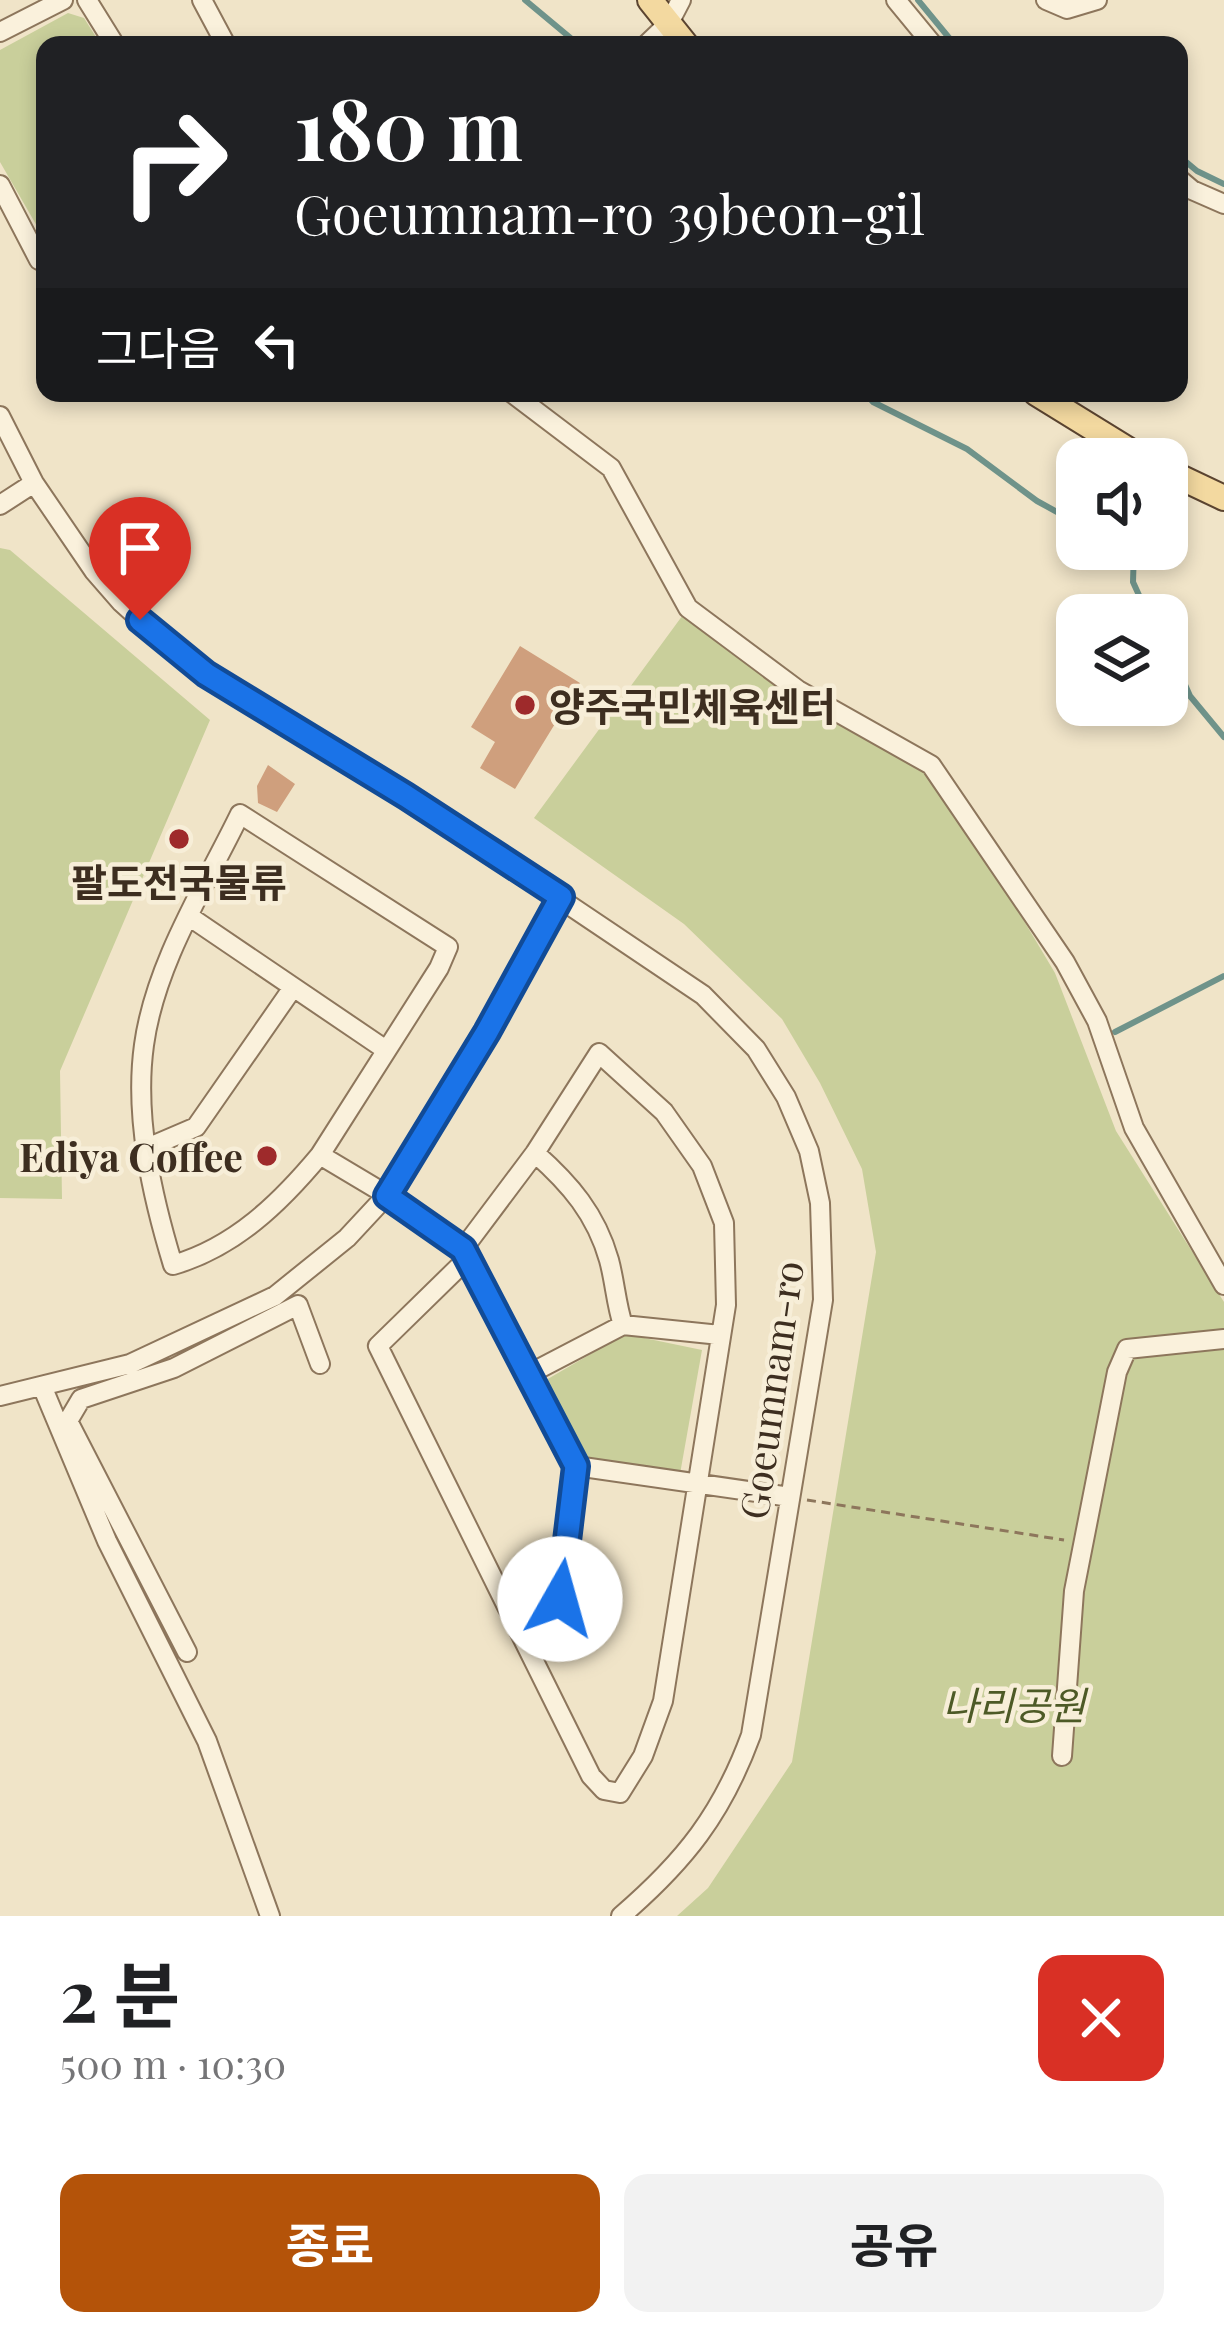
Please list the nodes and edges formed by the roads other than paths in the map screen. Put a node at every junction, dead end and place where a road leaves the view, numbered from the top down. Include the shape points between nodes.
1 (63, 0) edge
2 (87, 0) edge
3 (202, 0) edge
4 (650, 0) edge
5 (681, 0) edge
6 (896, 0) edge
7 (1046, 0) edge
8 (1096, 0) edge
9 (669, 23) junction
10 (0, 32) edge
11 (109, 36) edge
12 (221, 36) edge
13 (655, 36) edge
14 (679, 36) edge
15 (926, 36) edge
16 (0, 185) edge
17 (1188, 187) edge
18 (1224, 204) edge
19 (36, 254) edge
20 (524, 402) edge
21 (1051, 402) edge
22 (0, 416) edge
23 (1109, 438) edge
24 (1188, 481) edge
25 (34, 482) junction
26 (1224, 498) edge
27 (0, 505) edge
28 (561, 897) junction
29 (190, 917) junction
30 (292, 989) junction
31 (386, 1050) junction
32 (147, 1148) junction
33 (535, 1153) junction
34 (320, 1155) junction
35 (387, 1196) junction
36 (465, 1253) junction
37 (1224, 1286) edge
38 (622, 1325) junction
39 (720, 1335) junction
40 (1224, 1339) edge
41 (320, 1364) dead end
42 (529, 1374) junction
43 (42, 1386) junction
44 (0, 1396) edge
45 (576, 1466) junction
46 (698, 1483) junction
47 (790, 1497) junction
48 (525, 1642) junction
49 (187, 1652) dead end
50 (1062, 1756) dead end
51 (270, 1916) edge
52 (621, 1916) edge

1 - 10 street
2 - 11 street
3 - 12 street
4 - 9 main road
5 - 9 street
6 - 15 street
7 - 8 street via 1066,8
9 - 13 street
9 - 14 main road
16 - 19 street
17 - 18 street
20 - 37 street via 611,468 688,608 798,690 931,765 1065,962 1097,1021 1134,1128
21 - 23 main road
22 - 25 street, Goeumnam-ro
24 - 26 main road
25 - 27 street
25 - 28 street, Goeumnam-ro via 94,571 183,658
28 - 35 street
28 - 47 street, Goeumnam-ro via 703,995 742,1034 786,1097 809,1151 820,1203 823,1300
29 - 30 street
29 - 31 street via 240,814 448,947
29 - 32 street via 143,1045
30 - 31 street
30 - 32 street via 196,1127
31 - 34 street
32 - 34 street via 173,1264 233,1237 279,1204
33 - 36 street
33 - 38 street via 572,1185 597,1225
33 - 39 street via 599,1054 664,1112 702,1166 724,1223
34 - 35 street
35 - 36 street
35 - 43 street via 274,1296 130,1364
36 - 42 street
36 - 48 street via 378,1346
38 - 39 street
38 - 42 street
39 - 46 street
40 - 50 street via 1126,1348 1074,1591
41 - 49 street via 298,1305 174,1368 81,1399 68,1421
42 - 45 street
43 - 44 street
43 - 51 street via 106,1541 207,1741
45 - 46 street
45 - 48 street via 560,1599
46 - 47 street
46 - 48 street via 663,1702 620,1793 591,1776
47 - 52 street, Goeumnam-ro via 741,1762 700,1838

